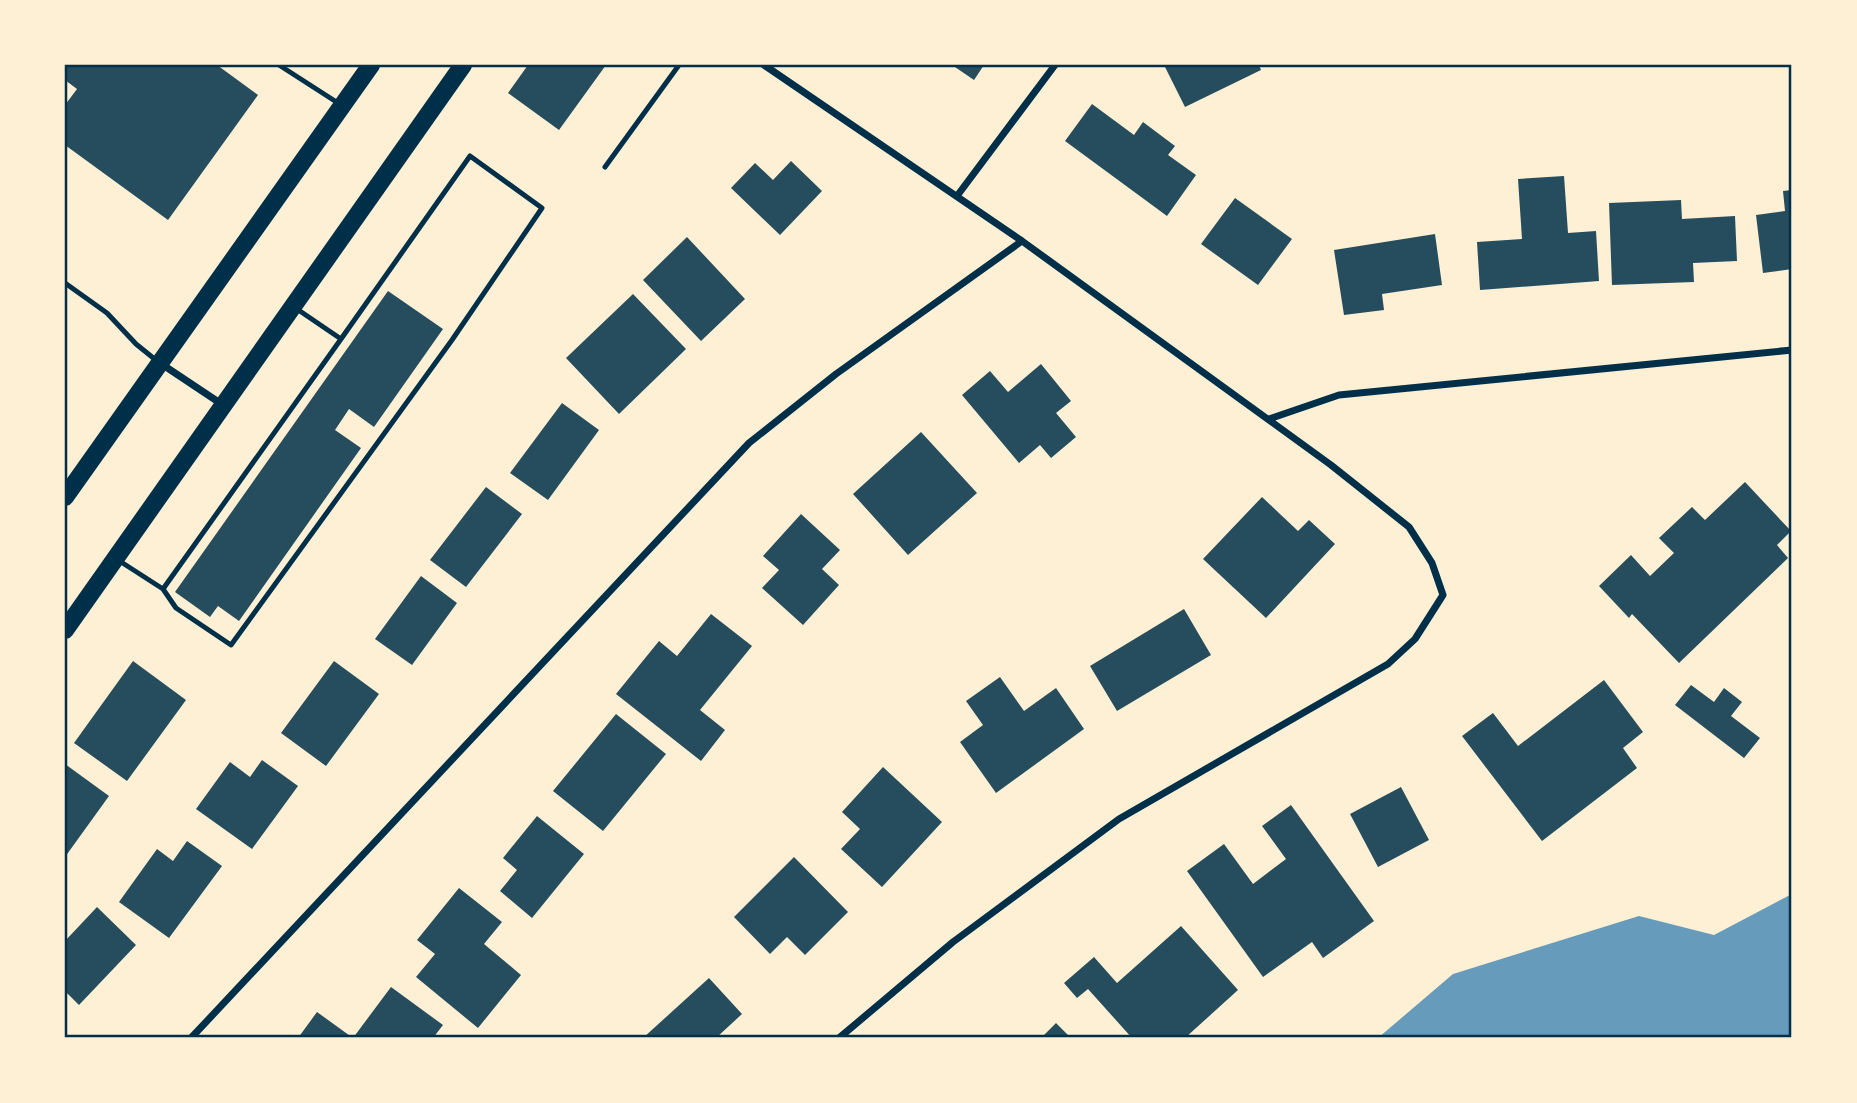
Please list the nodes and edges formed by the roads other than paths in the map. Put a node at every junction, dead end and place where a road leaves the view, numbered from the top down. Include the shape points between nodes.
1 (279, 65) edge
2 (371, 65) edge
3 (463, 65) edge
4 (679, 65) edge
5 (764, 65) edge
6 (1055, 65) edge
7 (342, 106) junction
8 (605, 167) dead end
9 (957, 196) junction
10 (1021, 241) junction
11 (65, 284) edge
12 (293, 306) junction
13 (341, 339) junction
14 (1792, 351) edge
15 (160, 363) junction
16 (223, 405) junction
17 (1269, 419) junction
18 (65, 497) edge
19 (115, 558) junction
20 (163, 589) junction
21 (65, 630) edge
22 (191, 1038) edge
23 (839, 1038) edge

1 - 7 lane
2 - 7 main road
3 - 12 main road
4 - 8 lane
5 - 9 street
6 - 9 street
7 - 15 main road
9 - 10 street
10 - 17 street
10 - 22 street via 836,374 749,443
11 - 15 lane via 107,313
12 - 13 lane
12 - 16 main road
13 - 20 lane
13 - 20 lane via 471,156 542,208 231,645 176,608
14 - 17 street via 1339,395
15 - 16 street
15 - 18 main road
16 - 19 main road
17 - 23 street via 1409,527 1432,562 1443,595 1415,639 1388,664 1119,819 953,942
19 - 20 lane
19 - 21 main road

